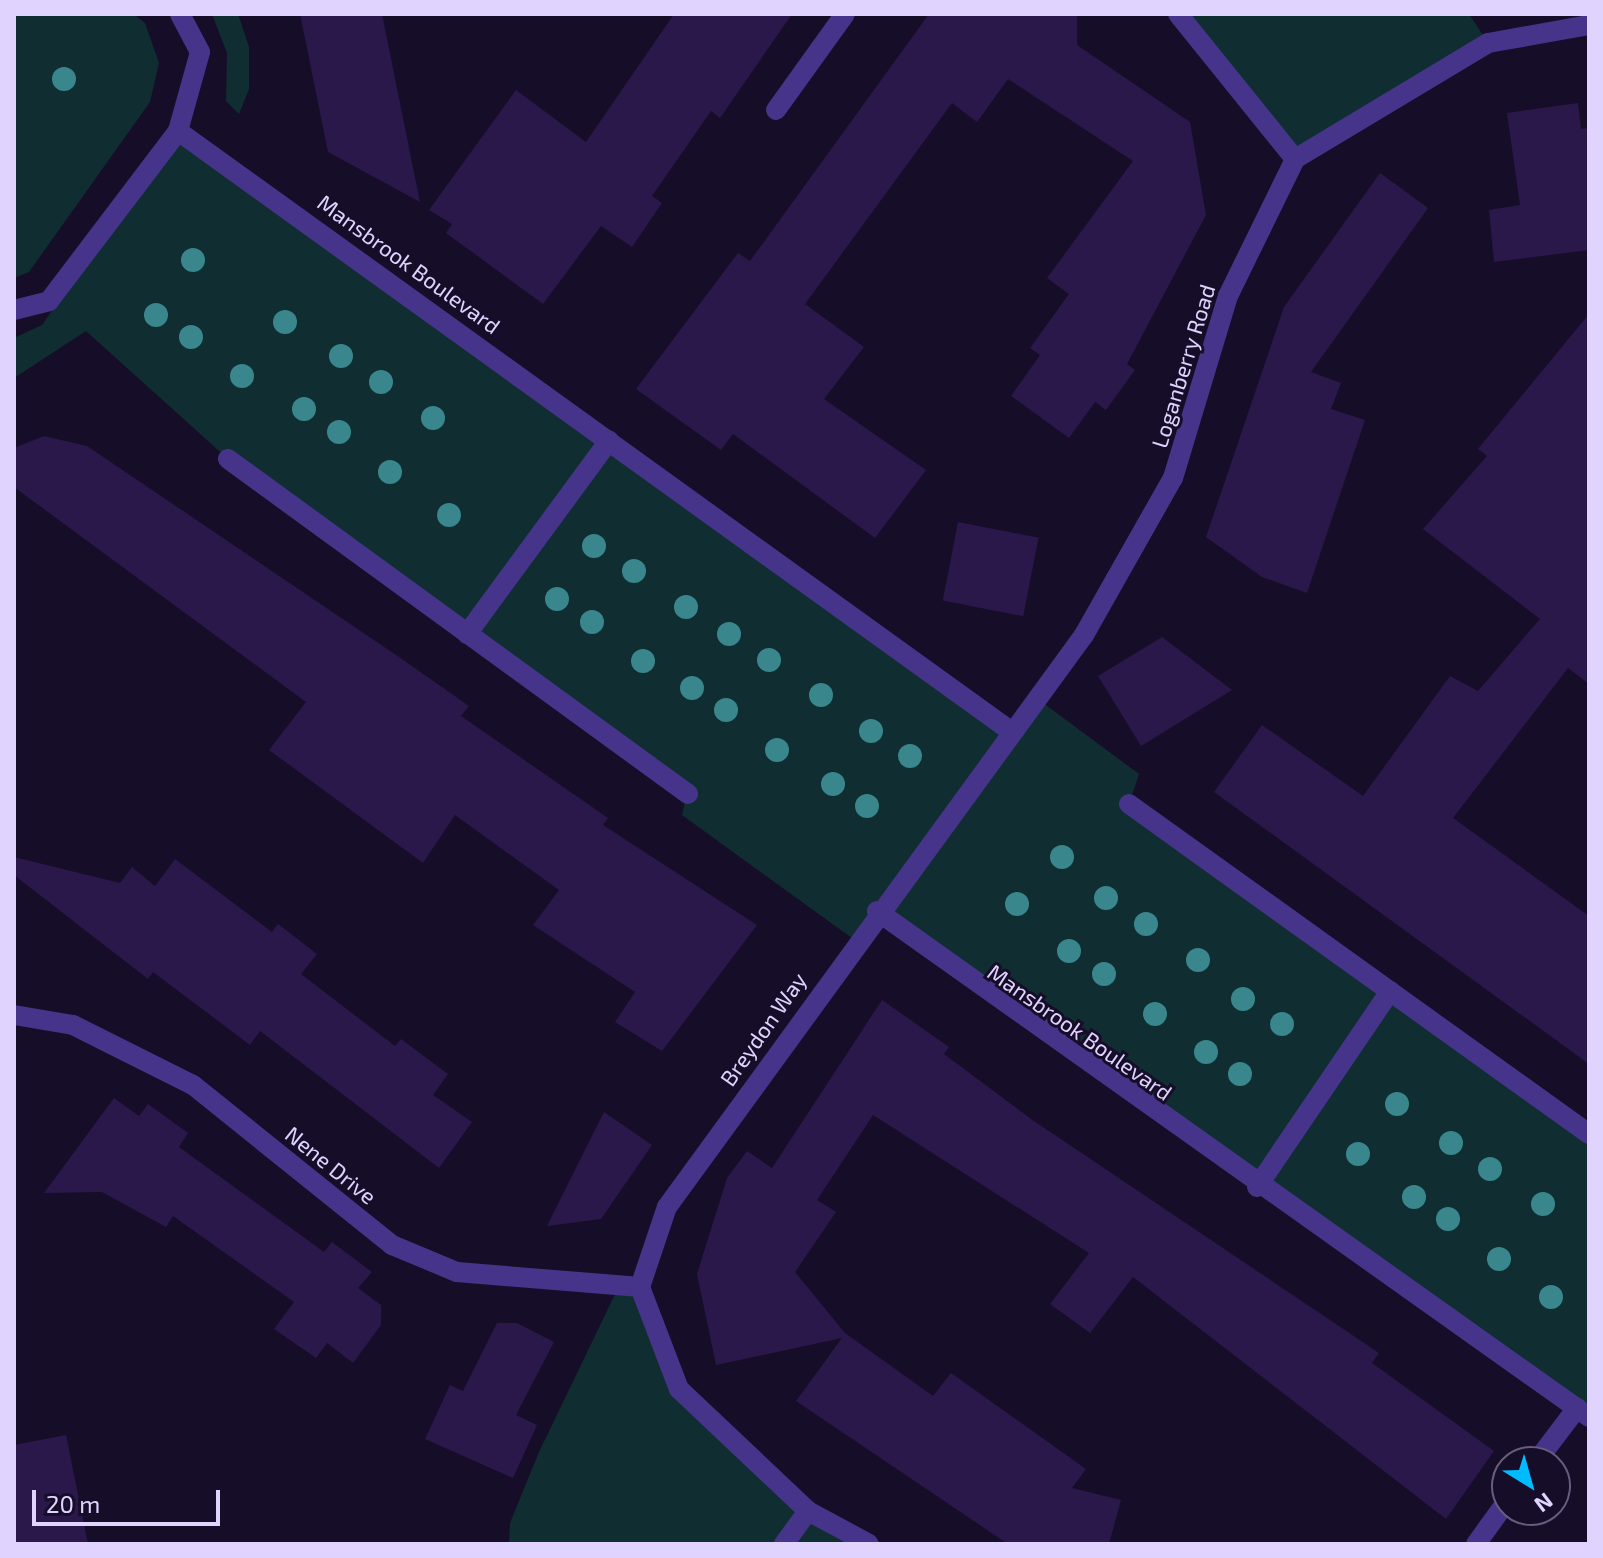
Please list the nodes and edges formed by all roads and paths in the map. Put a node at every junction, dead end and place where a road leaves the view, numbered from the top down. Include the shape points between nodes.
1 (180, 14) edge
2 (845, 14) edge
3 (1178, 14) edge
4 (1589, 25) edge
5 (776, 110) dead end
6 (178, 131) junction
7 (1295, 159) junction
8 (14, 310) edge
9 (609, 441) junction
10 (228, 459) dead end
11 (467, 634) junction
12 (1009, 730) junction
13 (688, 794) dead end
14 (1129, 804) dead end
15 (952, 812) joint
16 (877, 911) junction
17 (1390, 991) junction
18 (14, 1015) edge
19 (1589, 1134) edge
20 (1257, 1187) junction
21 (640, 1287) junction
22 (1583, 1413) edge
23 (1551, 1446) edge
24 (808, 1511) junction
25 (1491, 1523) edge
26 (784, 1544) edge
27 (869, 1544) edge
28 (1476, 1544) edge

1 - 6 street via 200,52
2 - 5 street
3 - 7 street
4 - 7 street via 1488,43
6 - 8 street via 49,301
6 - 9 street, Mansbrook Boulevard
7 - 12 street, Loganberry Road via 1228,296 1173,478 1084,635
9 - 11 street
9 - 12 street, Mansbrook Boulevard
10 - 11 street
11 - 13 street
12 - 15 street, Loganberry Road
14 - 17 street
15 - 16 street, Breydon Way
16 - 20 street, Mansbrook Boulevard
16 - 21 street, Breydon Way via 667,1207
17 - 19 street
17 - 20 street
18 - 21 street, Nene Drive via 73,1025 193,1085 392,1245 457,1272
20 - 22 street, Mansbrook Boulevard
21 - 24 street via 679,1389
22 - 23 street
24 - 26 street
24 - 27 street
25 - 28 street

